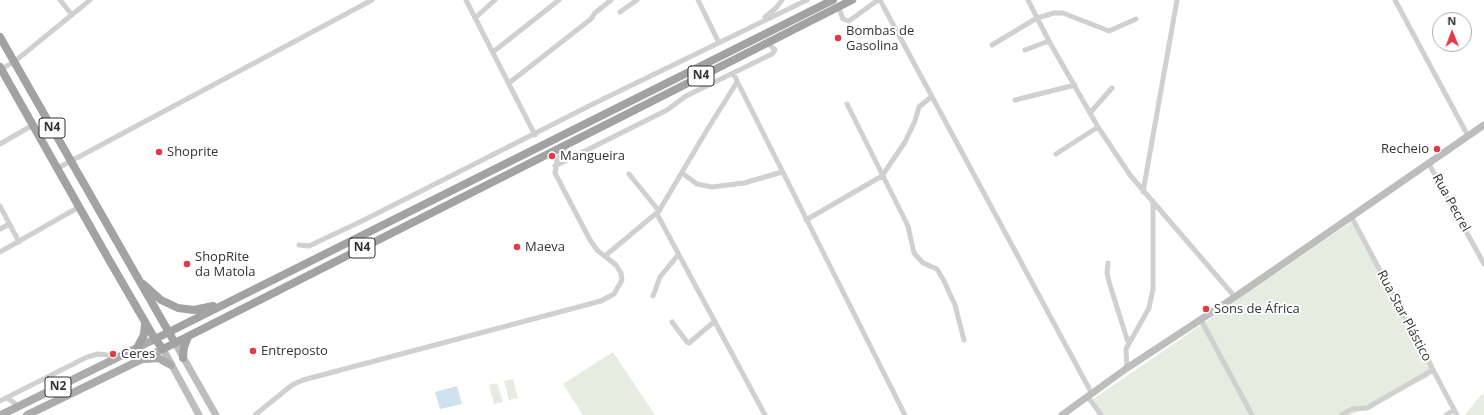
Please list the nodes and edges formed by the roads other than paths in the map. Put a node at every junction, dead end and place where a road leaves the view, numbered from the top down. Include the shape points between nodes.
1 (60, 0) edge
2 (90, 0) edge
3 (372, 0) edge
4 (466, 0) edge
5 (495, 0) edge
6 (559, 0) edge
7 (611, 0) edge
8 (637, 0) edge
9 (698, 0) edge
10 (782, 0) edge
11 (807, 0) edge
12 (852, 0) edge
13 (879, 0) edge
14 (1028, 0) edge
15 (1177, 0) edge
16 (1395, 0) edge
17 (836, 3) edge
18 (620, 12) dead end
19 (72, 15) junction
20 (475, 18) junction
21 (1037, 18) junction
22 (1136, 19) dead end
23 (758, 23) junction
24 (0, 37) edge
25 (1049, 41) junction
26 (767, 42) junction
27 (720, 43) junction
28 (992, 45) dead end
29 (1025, 50) dead end
30 (493, 52) junction
31 (14, 62) junction
32 (1, 68) edge
33 (733, 73) junction
34 (738, 82) junction
35 (509, 83) junction
36 (1075, 85) junction
37 (1112, 88) dead end
38 (931, 98) junction
39 (1015, 100) dead end
40 (847, 104) dead end
41 (1090, 113) junction
42 (33, 125) junction
43 (1484, 125) edge
44 (1098, 127) junction
45 (535, 134) junction
46 (1468, 136) junction
47 (569, 142) junction
48 (0, 144) edge
49 (1056, 154) dead end
50 (70, 161) junction
51 (1429, 164) junction
52 (555, 166) junction
53 (58, 168) junction
54 (782, 172) junction
55 (682, 173) junction
56 (629, 174) dead end
57 (882, 176) junction
58 (1143, 192) junction
59 (1153, 201) junction
60 (0, 206) edge
61 (79, 207) junction
62 (658, 212) junction
63 (1351, 216) junction
64 (806, 220) junction
65 (9, 224) junction
66 (0, 229) edge
67 (19, 242) junction
68 (299, 245) dead end
69 (0, 252) edge
70 (678, 255) junction
71 (605, 256) junction
72 (1108, 263) dead end
73 (1484, 264) edge
74 (137, 278) junction
75 (243, 294) junction
76 (653, 296) dead end
77 (1235, 297) junction
78 (1201, 320) junction
79 (145, 321) junction
80 (715, 321) junction
81 (672, 322) dead end
82 (168, 333) junction
83 (188, 337) junction
84 (155, 339) junction
85 (964, 340) dead end
86 (1128, 342) junction
87 (175, 343) junction
88 (137, 348) junction
89 (163, 349) junction
90 (120, 357) junction
91 (183, 358) junction
92 (140, 360) junction
93 (171, 365) junction
94 (1127, 368) junction
95 (1433, 370) junction
96 (1090, 395) junction
97 (7, 398) junction
98 (0, 401) edge
99 (19, 406) junction
100 (1456, 413) edge
101 (1063, 414) edge
102 (1, 415) edge
103 (27, 415) edge
104 (199, 415) edge
105 (216, 415) edge
106 (255, 415) edge
107 (765, 415) edge
108 (905, 415) edge
109 (1102, 415) edge
110 (1252, 415) edge
111 (1342, 415) edge
112 (1446, 415) edge

1 - 19 street
2 - 19 street
3 - 50 street
4 - 20 street
5 - 20 street
6 - 30 street
7 - 35 street via 594,13 591,19
8 - 18 street
9 - 27 street
10 - 23 street
11 - 23 street
12 - 17 highway, N4
13 - 17 street via 849,21 843,19
13 - 38 street
14 - 21 street
15 - 58 street
16 - 46 street
17 - 26 highway, N4
17 - 75 highway, N4
19 - 31 street
20 - 30 street
21 - 22 street via 1062,13 1109,32
21 - 25 street
21 - 28 street
23 - 27 street
24 - 31 highway, N4
25 - 29 street
25 - 36 street
26 - 33 street via 775,50 772,54
26 - 47 highway, N4
27 - 45 street
30 - 35 street
31 - 32 street
31 - 50 highway, N4
32 - 42 highway, N4
33 - 34 street
33 - 52 street via 686,96 667,110
34 - 54 street
34 - 55 street
35 - 45 street
36 - 39 street
36 - 41 street
37 - 41 street
38 - 57 street via 919,107 905,142
38 - 96 street
40 - 57 street
41 - 44 street
42 - 48 street
42 - 53 highway, N4
43 - 46 main road
44 - 49 street
44 - 58 street
45 - 68 street via 310,246
46 - 51 main road
47 - 52 street
47 - 83 highway, N4
50 - 53 street
50 - 74 highway, N4
51 - 63 main road
51 - 73 street, Rua Pecrel
52 - 71 street via 557,178 590,240
53 - 61 highway, N4
54 - 55 street via 744,183 712,187 697,184
54 - 64 street
55 - 62 street
56 - 62 street
57 - 64 street
57 - 85 street via 908,226 914,253 923,263 937,269 944,281 955,305
58 - 59 street
59 - 77 street
59 - 86 street via 1152,297 1143,319
60 - 65 street
61 - 67 street
61 - 79 highway, N4
62 - 70 street
62 - 71 street
63 - 77 main road
63 - 95 street, Rua Star Plástico
64 - 108 street
65 - 66 street
65 - 67 street
67 - 69 street
70 - 76 street via 660,277
70 - 80 street
71 - 106 street via 616,265 622,280 619,288 609,298 303,380 292,385
72 - 86 street via 1109,282
74 - 75 highway via 167,304 186,309 209,307
74 - 82 highway, N4
75 - 82 highway, N4
77 - 78 main road
78 - 94 main road
78 - 110 street
79 - 84 highway, N4
79 - 88 highway via 144,335
80 - 81 street via 689,343
80 - 107 street
82 - 84 highway, N4
82 - 87 highway, N4
83 - 87 highway, N4
83 - 91 highway
84 - 88 main road, N2
84 - 89 highway, N4
86 - 94 street
87 - 89 highway, N4
87 - 91 main road
88 - 90 main road, N2
89 - 92 main road, N2
89 - 93 main road
90 - 97 street via 98,354 87,357
90 - 99 main road, N2
91 - 105 main road
92 - 93 main road via 158,358
92 - 103 main road, N2
93 - 104 main road
94 - 96 main road
95 - 100 street, Rua Star Plástico
95 - 111 street via 1367,408 1352,410
96 - 101 main road
96 - 109 street
97 - 98 street
97 - 99 street
99 - 102 main road, N2
100 - 112 street

